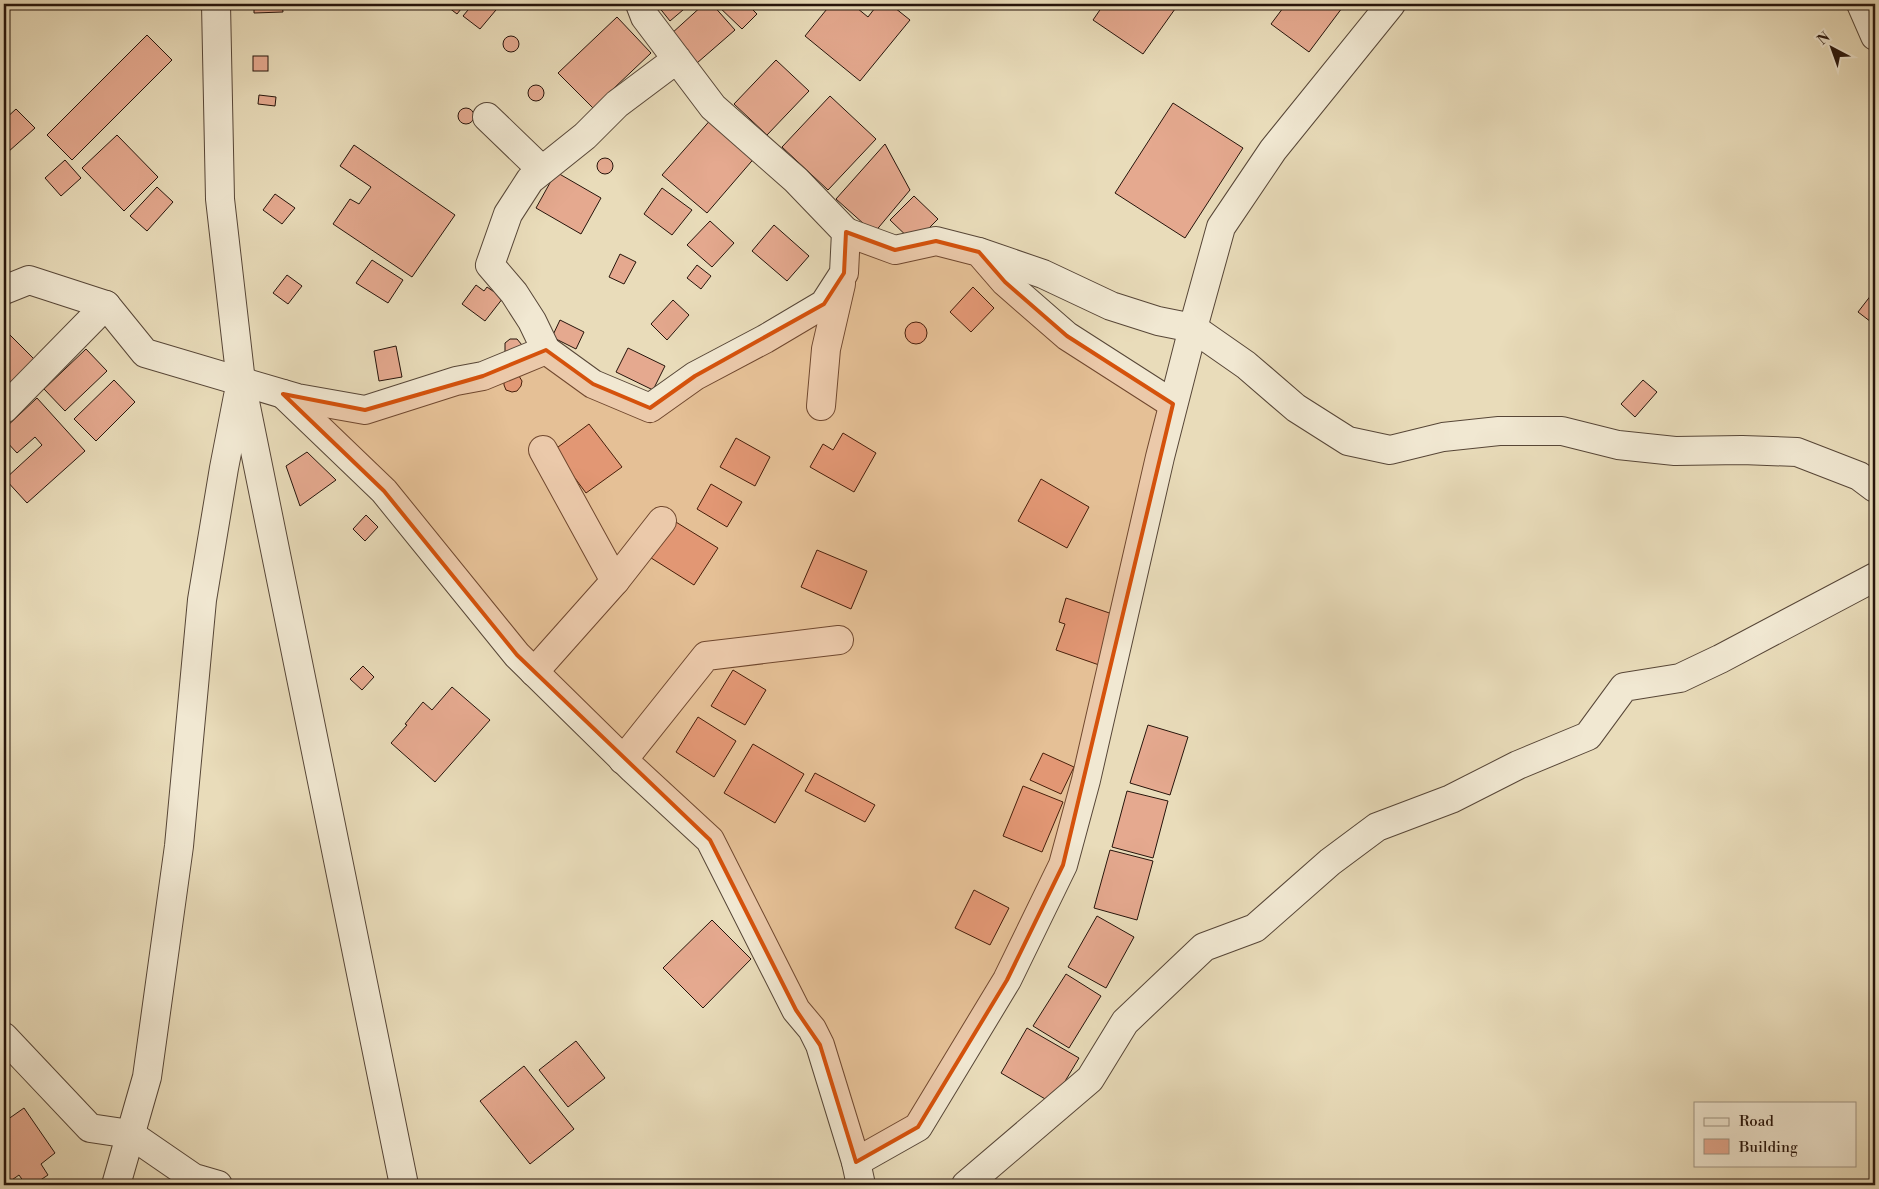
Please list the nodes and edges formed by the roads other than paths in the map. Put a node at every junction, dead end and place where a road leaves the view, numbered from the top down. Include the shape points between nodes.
1 (216, 4) edge
2 (640, 4) edge
3 (1392, 4) edge
4 (1860, 4) edge
5 (1875, 36) edge
6 (677, 59) junction
7 (487, 117) dead end
8 (542, 170) junction
9 (846, 232) junction
10 (979, 252) junction
11 (844, 273) junction
12 (4, 290) edge
13 (106, 305) junction
14 (1192, 328) junction
15 (546, 350) junction
16 (241, 382) junction
17 (283, 394) junction
18 (1173, 404) junction
19 (821, 406) dead end
20 (4, 410) edge
21 (543, 450) dead end
22 (1875, 488) edge
23 (662, 521) dead end
24 (1875, 577) edge
25 (615, 580) junction
26 (839, 640) dead end
27 (534, 672) junction
28 (623, 760) junction
29 (4, 1037) edge
30 (130, 1134) junction
31 (859, 1174) edge
32 (116, 1185) edge
33 (218, 1185) edge
34 (404, 1185) edge
35 (966, 1185) edge

1 - 16 street via 220,199
2 - 6 street via 645,17
3 - 14 street via 1273,150 1221,227
4 - 5 street
6 - 8 street via 617,104
6 - 9 street via 713,107 796,180
7 - 8 street
8 - 15 street via 530,180 508,214 490,265 532,321
9 - 10 street via 895,250 936,241
9 - 11 street
10 - 14 street via 1043,274 1111,306
10 - 18 street via 1006,282 1067,336
11 - 15 street via 824,304 695,376 650,408 593,384
11 - 19 street via 826,349
12 - 13 street via 29,280
13 - 16 street via 145,353
13 - 20 street
14 - 18 street
14 - 22 street via 1246,365 1296,408 1348,441 1390,450 1443,437 1498,431 1562,431 1618,446 1675,451 1797,452 1859,476
15 - 17 street via 482,376 364,410
16 - 17 street
16 - 30 street via 202,600 179,846 147,1077
16 - 34 street
17 - 27 street via 384,491
18 - 31 street via 1086,780 1063,865 1007,980 918,1127
21 - 25 street
23 - 25 street
24 - 35 street via 1680,678 1624,687 1588,736 1518,765 1451,799 1377,827 1330,862 1255,928 1204,948 1125,1022 1090,1079
25 - 27 street
26 - 28 street via 706,656
27 - 28 street
28 - 31 street via 710,840 796,1010 820,1045
29 - 30 street via 90,1128
30 - 32 street
30 - 33 street via 194,1178

